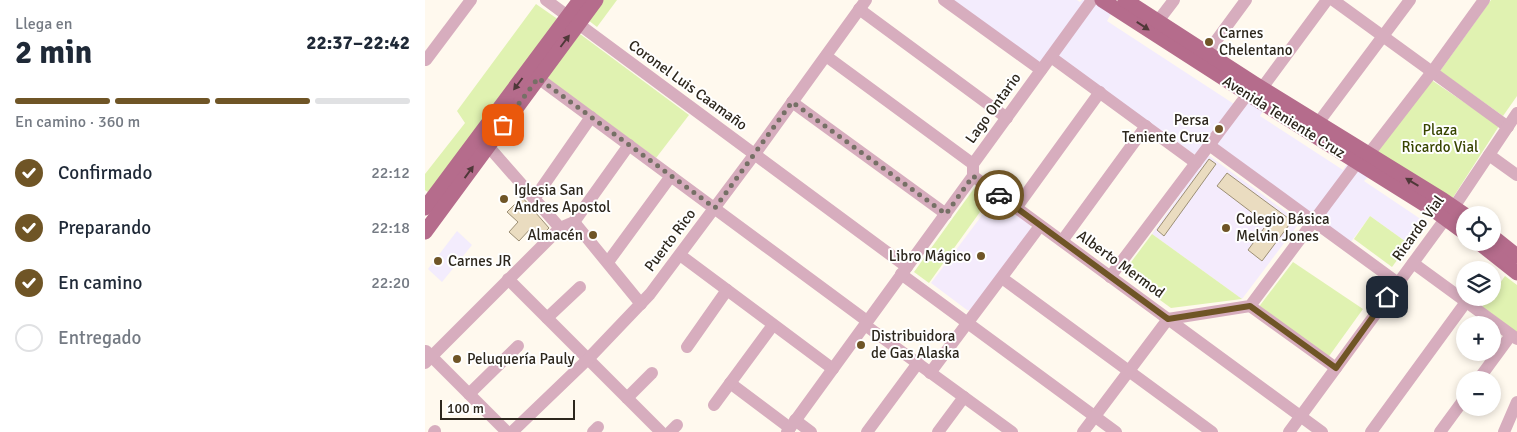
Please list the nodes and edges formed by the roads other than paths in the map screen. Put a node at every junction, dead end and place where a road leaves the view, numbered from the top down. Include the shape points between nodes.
1 (471, 0) edge
2 (546, 0) edge
3 (580, 0) edge
4 (596, 0) edge
5 (943, 0) edge
6 (1092, 0) edge
7 (1102, 0) edge
8 (1125, 0) edge
9 (1174, 0) edge
10 (1246, 0) edge
11 (1327, 0) edge
12 (1333, 0) edge
13 (1410, 0) edge
14 (1483, 0) edge
15 (863, 5) edge
16 (573, 20) junction
17 (1158, 21) junction
18 (1383, 36) junction
19 (1207, 53) junction
20 (826, 56) junction
21 (1051, 56) junction
22 (426, 60) dead end
23 (1041, 70) junction
24 (1432, 72) junction
25 (538, 78) junction
26 (1255, 89) junction
27 (1100, 92) junction
28 (792, 102) junction
29 (1517, 113) edge
30 (591, 117) junction
31 (1007, 118) junction
32 (1317, 123) junction
33 (1146, 126) junction
34 (1508, 127) junction
35 (629, 145) junction
36 (1209, 145) junction
37 (487, 146) junction
38 (1489, 154) junction
39 (754, 155) junction
40 (1363, 159) junction
41 (1196, 163) junction
42 (973, 170) junction
43 (1517, 175) edge
44 (671, 176) junction
45 (534, 199) junction
46 (430, 205) edge
47 (715, 208) junction
48 (1016, 208) junction
49 (946, 214) junction
50 (1455, 214) edge
51 (1314, 221) junction
52 (574, 222) junction
53 (1040, 226) junction
54 (560, 228) junction
55 (425, 232) edge
56 (1062, 241) junction
57 (1501, 243) edge
58 (1489, 251) edge
59 (680, 255) junction
60 (1517, 256) edge
61 (608, 262) junction
62 (1413, 263) junction
63 (904, 271) junction
64 (1517, 273) edge
65 (1110, 277) junction
66 (1001, 278) junction
67 (509, 279) junction
68 (1398, 283) junction
69 (580, 287) dead end
70 (727, 290) junction
71 (1456, 295) edge
72 (641, 304) junction
73 (1250, 306) junction
74 (1463, 306) edge
75 (1471, 306) edge
76 (547, 318) junction
77 (1168, 319) junction
78 (866, 323) junction
79 (968, 323) junction
80 (773, 325) junction
81 (1514, 337) edge
82 (518, 346) dead end
83 (687, 347) dead end
84 (427, 356) edge
85 (587, 358) junction
86 (918, 363) junction
87 (1336, 368) junction
88 (833, 369) junction
89 (1128, 371) junction
90 (1486, 371) edge
91 (652, 373) dead end
92 (931, 373) junction
93 (730, 383) junction
94 (469, 394) junction
95 (964, 397) junction
96 (627, 398) junction
97 (1517, 402) edge
98 (714, 405) dead end
99 (1456, 410) edge
100 (1094, 416) junction
101 (1300, 416) junction
102 (791, 427) edge
103 (1010, 431) edge
104 (507, 432) edge
105 (512, 432) edge
106 (661, 432) edge
107 (811, 432) edge
108 (867, 432) edge
109 (938, 432) edge
110 (1083, 432) edge
111 (1116, 432) edge
112 (1212, 432) edge
113 (1289, 432) edge
114 (1322, 432) edge
115 (1371, 432) edge
116 (1440, 432) edge
117 (1504, 432) edge

1 - 22 street
2 - 16 street, Coronel Luis Caamaño
3 - 16 main road
4 - 16 main road
5 - 23 street
6 - 21 street, Lago Ontario
7 -> 26 main road, Avenida Teniente Cruz
8 - 17 main road, Avenida Teniente Cruz
9 - 17 street
10 - 19 street
11 - 26 street
12 - 18 street
13 - 18 street
14 - 24 street
15 - 20 street, Puerto Rico
15 - 31 street
25 -> 16 main road
16 - 39 street, Coronel Luis Caamaño
16 -> 46 main road
17 - 19 main road, Avenida Teniente Cruz
18 - 24 street
18 - 32 street
19 - 26 main road, Avenida Teniente Cruz
20 - 28 street, Puerto Rico
20 - 42 street, Alberto Mermod
21 - 23 street, Lago Ontario
21 - 27 street
23 - 31 street, Lago Ontario
24 - 34 street
24 - 40 street
25 - 30 street
25 - 37 main road
26 - 32 main road, Avenida Teniente Cruz
26 - 36 street
26 - 40 main road, Avenida Teniente Cruz
27 - 33 street
27 - 48 street
28 - 39 street, Puerto Rico
28 - 49 street
29 - 34 street, Ricardo Vial
30 - 35 street
30 - 45 street
31 - 42 street, Lago Ontario
32 - 40 main road, Avenida Teniente Cruz
33 - 41 street
33 - 56 street
34 - 38 street, Ricardo Vial
35 - 44 street
35 - 52 street
36 - 41 street
36 - 51 street
37 - 45 street
46 -> 37 main road
38 - 43 street
38 - 50 street, Ricardo Vial
39 - 47 street, Puerto Rico
39 - 63 street, Coronel Luis Caamaño
40 - 50 main road, Avenida Teniente Cruz
40 - 51 street
41 - 65 street
42 - 48 street, Alberto Mermod
42 - 49 street, Lago Ontario
44 - 47 street
44 - 61 street
45 - 54 street
46 - 55 main road
47 - 59 street, Puerto Rico
47 - 78 street
48 - 53 street, Alberto Mermod
49 - 63 street, Lago Ontario
50 - 62 street, Ricardo Vial
51 - 68 street
51 - 73 street
52 - 54 street
52 - 61 street
53 - 56 street, Alberto Mermod
53 - 66 street
54 - 67 street
56 - 65 street, Alberto Mermod
57 - 60 main road
58 - 64 main road
59 - 70 street
59 - 72 street, Puerto Rico
61 - 72 street
62 - 68 street, Ricardo Vial
62 - 71 street
63 - 78 street, Lago Ontario
63 - 79 street, Coronel Luis Caamaño
65 - 77 street, Alberto Mermod
66 - 79 street
66 - 89 street
67 - 76 street
67 - 84 street
68 - 87 street, Ricardo Vial
69 - 76 street
70 - 80 street
70 - 83 street
72 - 85 street, Puerto Rico
73 - 77 street
73 - 87 street
74 - 115 street
75 - 81 street
76 - 85 street
77 - 89 street
77 - 101 street, Alberto Mermod
78 - 86 street
78 - 88 street, Lago Ontario
79 - 92 street
79 - 100 street, Coronel Luis Caamaño
80 - 88 street
80 - 93 street
81 - 90 street
82 - 94 street
84 - 94 street
85 - 96 street
85 - 105 street, Puerto Rico
86 - 92 street
86 - 108 street
87 - 101 street, Ricardo Vial
88 - 102 street, Lago Ontario
89 - 100 street
89 - 112 street
91 - 96 street
92 - 95 street
93 - 98 street
93 - 102 street
94 - 104 street
95 - 103 street
95 - 109 street
96 - 106 street
97 - 117 street
99 - 116 street
100 - 110 street
100 - 111 street, Coronel Luis Caamaño
101 - 113 street, Ricardo Vial
101 - 114 street, Alberto Mermod
102 - 107 street

